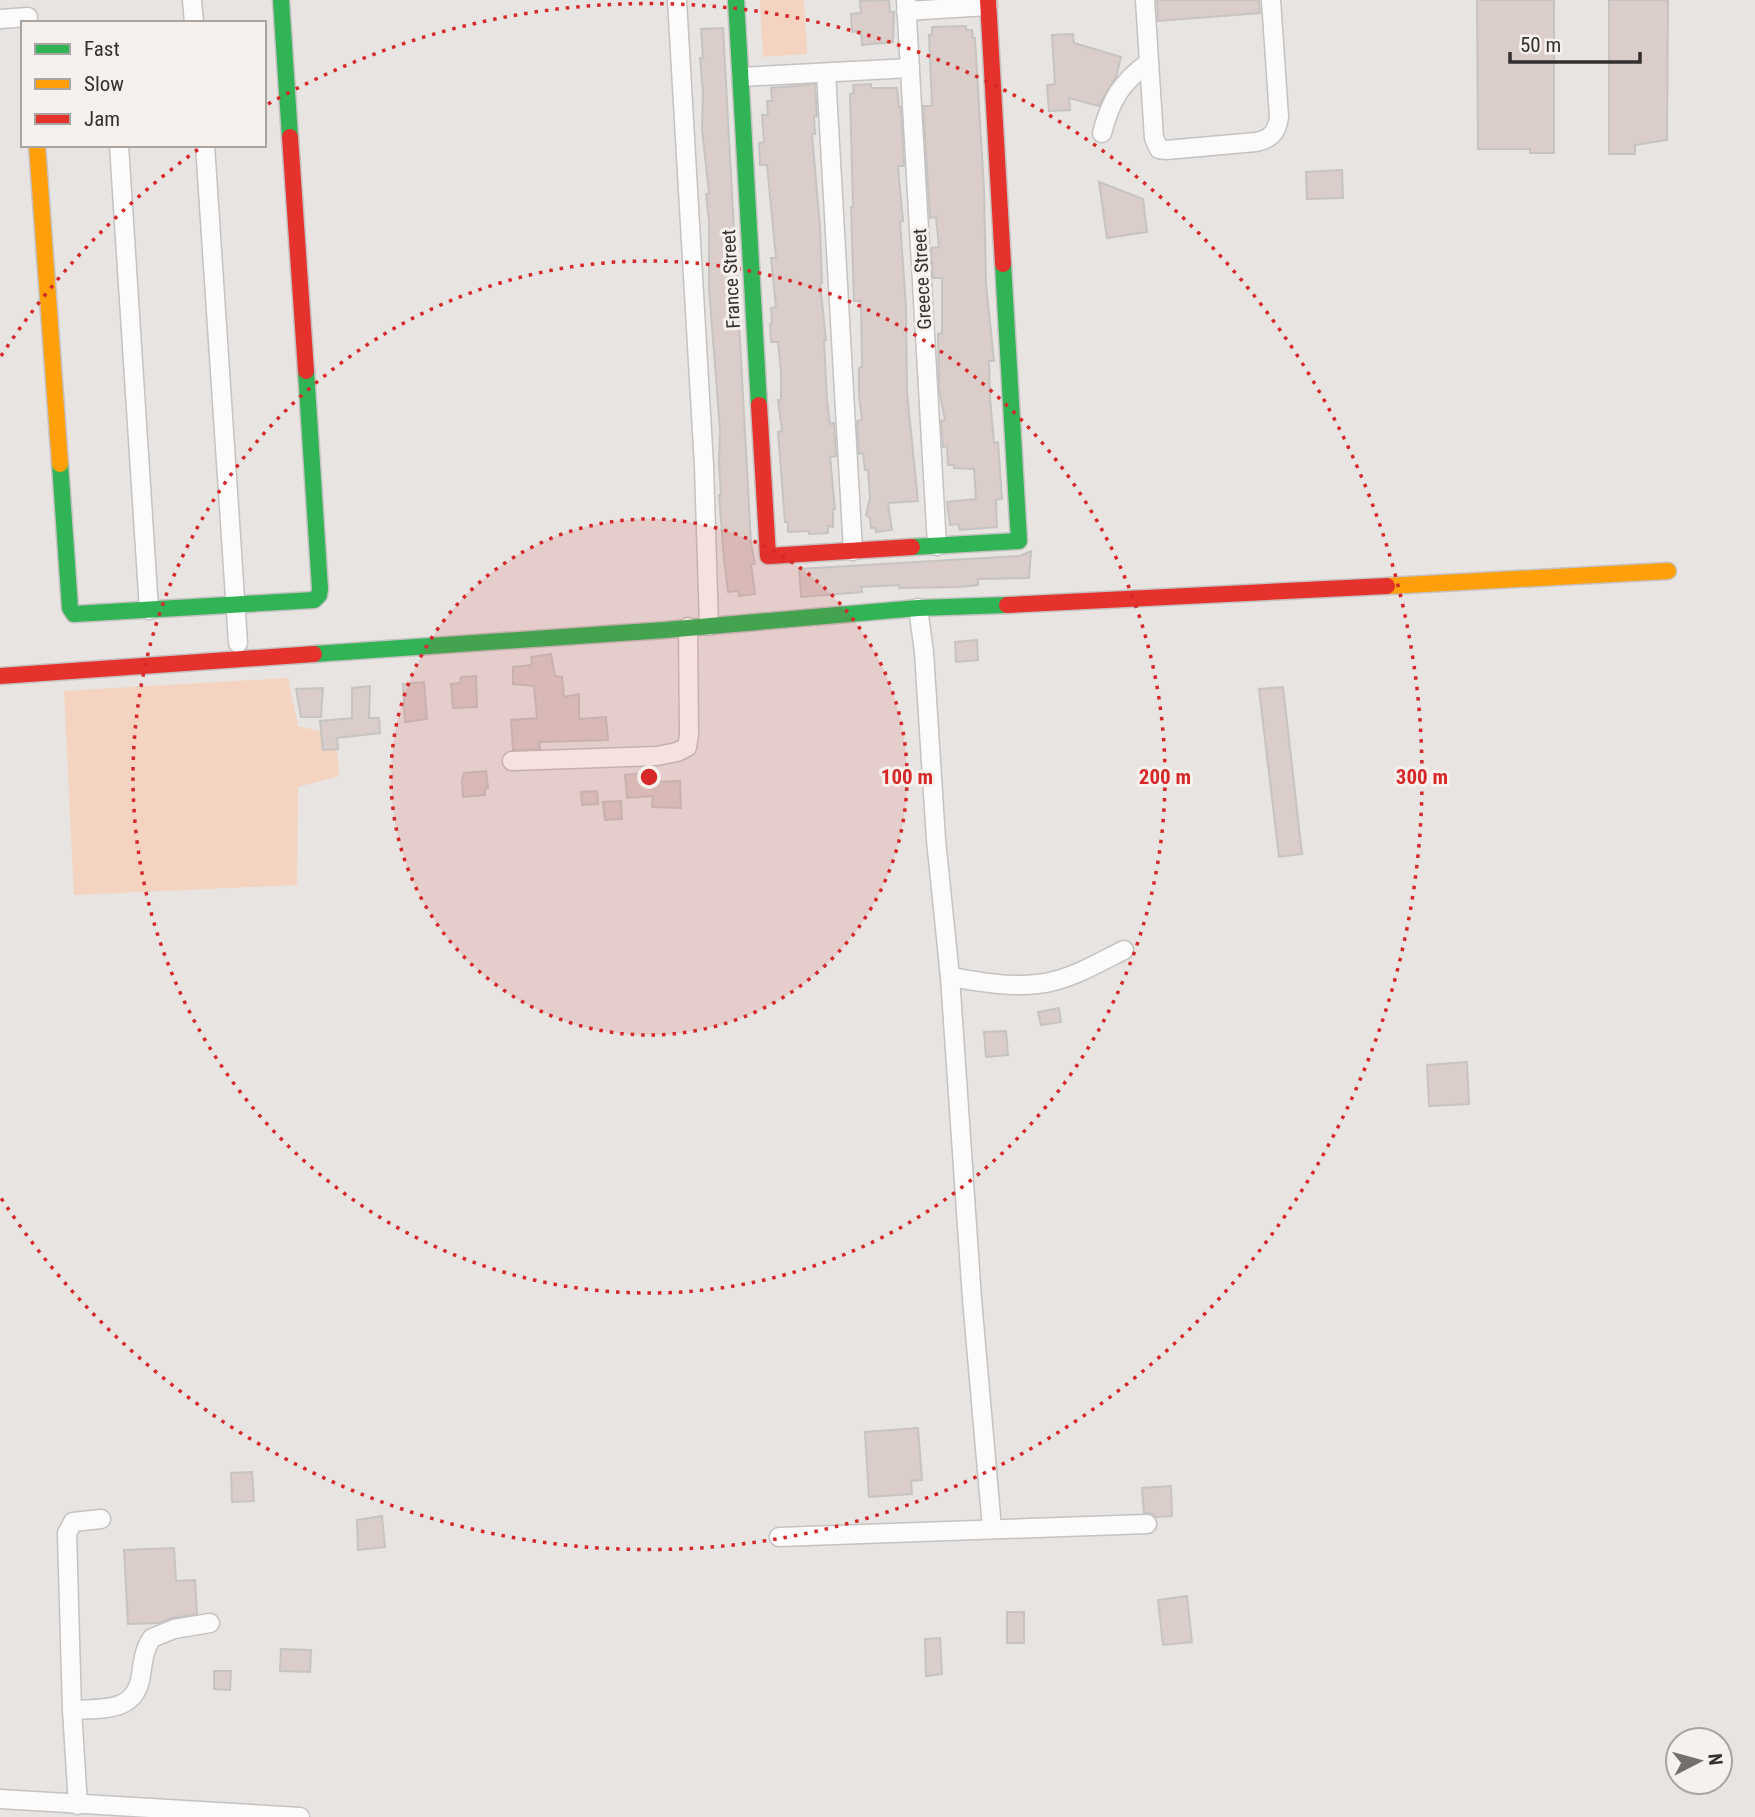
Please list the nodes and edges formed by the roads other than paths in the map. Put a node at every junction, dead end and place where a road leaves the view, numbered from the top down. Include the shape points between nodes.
1 (192, 0) edge
2 (281, 0) edge
3 (677, 0) edge
4 (736, 0) edge
5 (1145, 0) edge
6 (1271, 0) edge
7 (988, 3) edge
8 (906, 6) edge
9 (27, 13) edge
10 (0, 19) edge
11 (194, 21) edge
12 (1149, 62) junction
13 (910, 68) junction
14 (825, 73) junction
15 (741, 78) junction
16 (1102, 133) dead end
17 (37, 147) edge
18 (119, 147) edge
19 (205, 147) edge
20 (937, 546) junction
21 (853, 551) junction
22 (1668, 571) dead end
23 (234, 607) junction
24 (919, 608) junction
25 (149, 610) junction
26 (709, 626) junction
27 (688, 627) junction
28 (238, 643) dead end
29 (0, 676) edge
30 (512, 761) dead end
31 (1124, 950) dead end
32 (950, 977) junction
33 (101, 1519) dead end
34 (1147, 1524) dead end
35 (992, 1528) junction
36 (779, 1537) dead end
37 (210, 1623) dead end
38 (72, 1710) junction
39 (0, 1798) edge
40 (78, 1805) junction
41 (300, 1817) edge

1 - 11 street
2 - 23 street via 320,589 314,600
3 - 26 street
4 - 15 street, France Street
5 - 12 street
6 - 12 street via 1279,117 1278,127 1266,140 1158,149
7 - 8 street
7 - 20 street via 1019,541
8 - 13 street, Greece Street
9 - 10 street
12 - 16 street via 1120,89
13 - 14 street
13 - 20 street, Greece Street
14 - 15 street
14 - 21 street
15 - 21 street, France Street via 768,556
17 - 25 street via 70,608 81,615
18 - 25 street
19 - 23 street
20 - 21 street
22 - 24 street
23 - 25 street
23 - 28 street
24 - 26 street
24 - 32 street
26 - 27 street
27 - 29 street
27 - 30 street via 687,747 657,756
31 - 32 street via 1077,973 1029,985
32 - 35 street
33 - 38 street via 73,1522 67,1532
34 - 35 street
35 - 36 street
37 - 38 street via 152,1638 132,1699 115,1706
38 - 40 street
39 - 40 street
40 - 41 street

